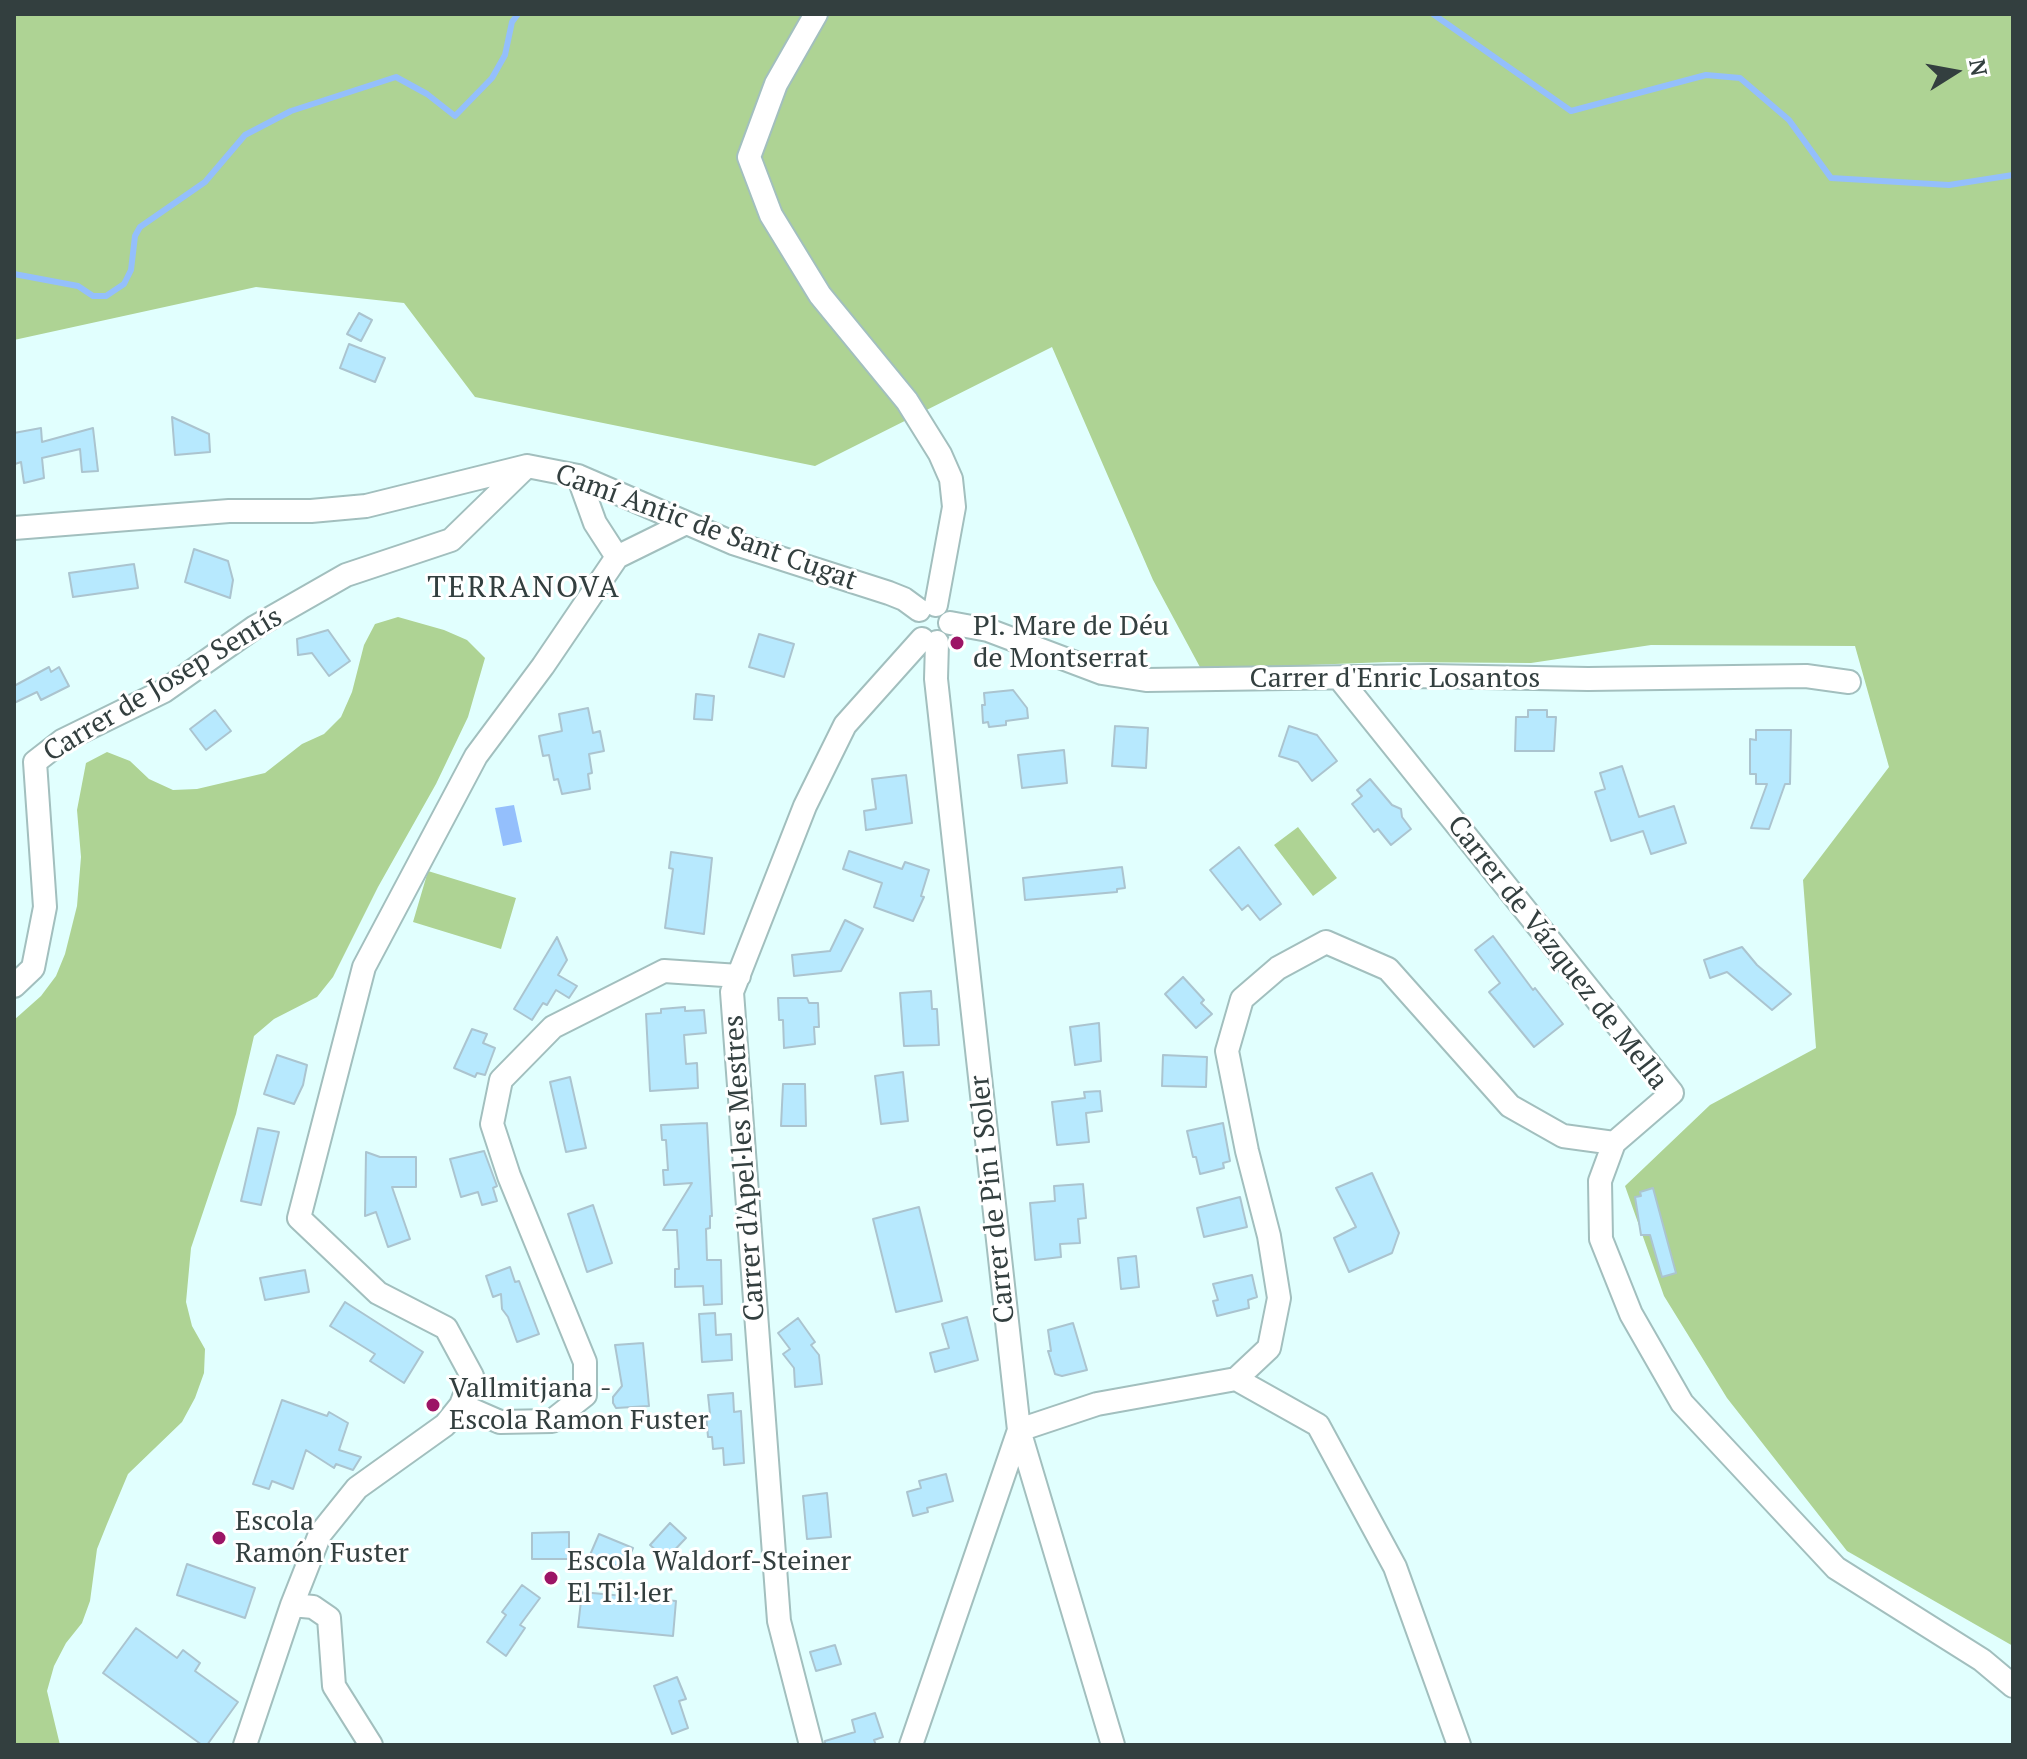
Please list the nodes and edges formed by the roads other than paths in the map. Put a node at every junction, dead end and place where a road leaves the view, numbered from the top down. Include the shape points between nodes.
1 (816, 14) edge
2 (527, 466) junction
3 (578, 476) junction
4 (686, 523) junction
5 (14, 528) edge
6 (617, 557) junction
7 (935, 613) junction
8 (929, 640) junction
9 (1340, 679) junction
10 (1849, 682) dead end
11 (739, 976) junction
12 (14, 986) edge
13 (1614, 1143) junction
14 (1236, 1379) junction
15 (461, 1405) junction
16 (1019, 1430) junction
17 (292, 1605) junction
18 (2013, 1686) edge
19 (245, 1745) edge
20 (371, 1745) edge
21 (811, 1745) edge
22 (911, 1745) edge
23 (1113, 1745) edge
24 (1459, 1745) edge

1 - 7 street via 776,84 749,157 771,215 820,295 907,401 951,479 954,507
2 - 3 street, Camí Antic de Sant Cugat
2 - 5 street, Camí Antic de Sant Cugat via 366,506
2 - 12 street, Carrer de Josep Sentís via 451,540 346,575 255,627 164,691 62,741 35,762 45,907 33,968
3 - 4 street, Camí Antic de Sant Cugat
3 - 6 street via 595,523
4 - 6 street
4 - 7 street, Camí Antic de Sant Cugat
6 - 15 street via 476,756 364,967 299,1218 378,1293 446,1328 472,1376
7 - 8 street, Carrer d'Apel·les Mestres via 948,633
7 - 8 street, Carrer de Pin i Soler via 913,623 916,633
7 - 9 street, Carrer d'Enric Losantos via 1124,677
8 - 11 street, Carrer d'Apel·les Mestres via 845,725 805,806
8 - 16 street, Carrer de Pin i Soler
9 - 10 street, Carrer d'Enric Losantos via 1806,676
9 - 13 street, Carrer de Vázquez de Mella via 1672,1093
11 - 15 street via 664,971 553,1027 501,1080 492,1124 585,1362 585,1395 552,1421 500,1422
11 - 21 street, Carrer d'Apel·les Mestres via 732,992 779,1621
13 - 14 street via 1563,1136 1510,1106 1388,969 1326,942 1278,968 1242,999 1227,1051 1279,1298 1269,1348
13 - 18 street, Carrer de Vázquez de Mella via 1600,1181 1601,1239 1631,1314 1682,1403 1836,1568 1982,1660
14 - 16 street via 1097,1404
14 - 24 street via 1318,1425 1395,1567
15 - 17 street via 445,1425 357,1488 320,1534
16 - 22 street
16 - 23 street, Carrer de Pin i Soler
17 - 19 street
17 - 20 street via 313,1607 329,1618 334,1686

